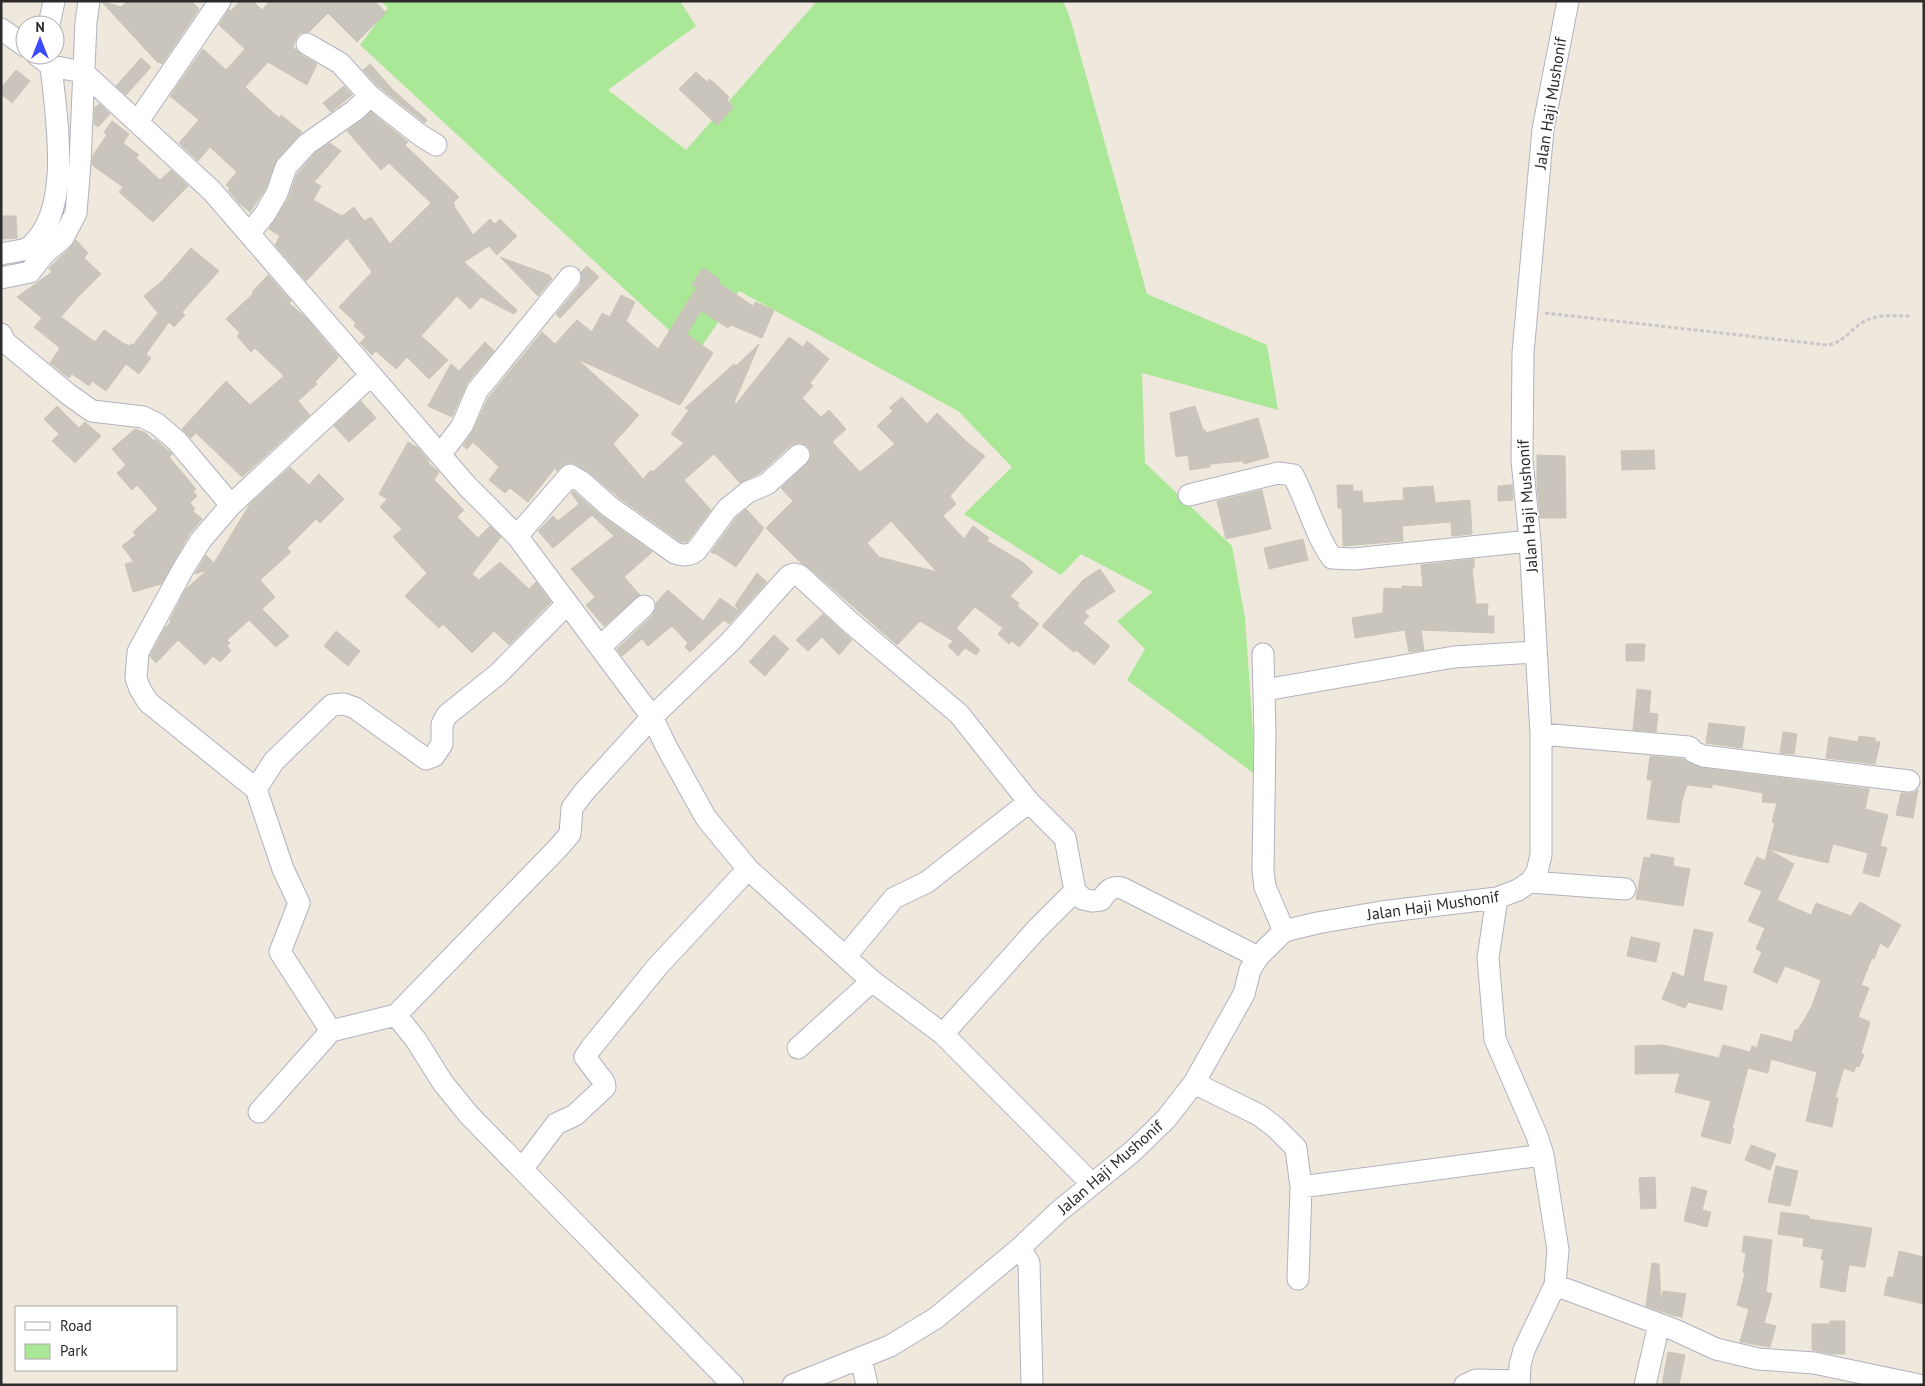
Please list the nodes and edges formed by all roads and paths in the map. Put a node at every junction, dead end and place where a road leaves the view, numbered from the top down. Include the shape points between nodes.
1 (54, 1) edge
2 (89, 1) edge
3 (220, 1) edge
4 (1568, 1) edge
5 (51, 15) edge
6 (1, 29) edge
7 (15, 38) edge
8 (307, 44) dead end
9 (65, 45) edge
10 (51, 65) edge
11 (52, 65) edge
12 (57, 65) edge
13 (370, 96) junction
14 (138, 121) junction
15 (436, 145) dead end
16 (249, 234) junction
17 (1, 254) edge
18 (570, 277) dead end
19 (1, 278) edge
20 (1527, 311) junction
21 (1911, 316) dead end
22 (1, 334) edge
23 (370, 376) junction
24 (440, 455) junction
25 (799, 455) dead end
26 (1189, 495) dead end
27 (231, 505) junction
28 (517, 536) junction
29 (1530, 541) junction
30 (567, 604) junction
31 (644, 606) dead end
32 (600, 647) junction
33 (1535, 652) junction
34 (1263, 654) dead end
35 (1265, 690) junction
36 (652, 717) junction
37 (1541, 734) junction
38 (1908, 781) dead end
39 (256, 789) junction
40 (1030, 802) junction
41 (748, 869) junction
42 (1530, 882) junction
43 (1626, 889) dead end
44 (1075, 891) junction
45 (1497, 898) junction
46 (1284, 931) junction
47 (846, 956) junction
48 (1258, 957) junction
49 (872, 981) junction
50 (396, 1015) junction
51 (331, 1032) junction
52 (943, 1034) junction
53 (798, 1048) dead end
54 (1194, 1084) junction
55 (259, 1112) dead end
56 (1543, 1155) junction
57 (523, 1168) junction
58 (1092, 1184) junction
59 (1301, 1187) junction
60 (1020, 1248) junction
61 (1298, 1279) dead end
62 (1554, 1285) junction
63 (1659, 1324) junction
64 (860, 1358) junction
65 (1519, 1383) edge
66 (733, 1385) edge
67 (793, 1385) edge
68 (867, 1385) edge
69 (1032, 1385) edge
70 (1465, 1385) edge
71 (1646, 1385) edge
72 (1919, 1385) edge

1 - 5 street
2 - 9 street via 86,22
3 - 14 street
4 - 20 street, Jalan Haji Mushonif via 1543,129
6 - 7 street
8 - 13 street via 340,63
10 - 17 street via 58,128 58,190 47,226 29,248
11 - 19 street via 80,163 76,213 63,238 30,272
12 - 14 street
13 - 15 street
13 - 16 street via 308,144 286,167 266,214
14 - 16 street via 212,191
16 - 23 street
18 - 24 street via 477,391 462,426
20 - 21 path via 1827,345 1837,342 1865,320
20 - 29 street, Jalan Haji Mushonif via 1521,413
22 - 27 street via 6,342 61,389 92,411 143,417 157,424 177,441
23 - 24 street
23 - 27 street
24 - 28 street
25 - 28 street via 767,484 748,492 727,509 691,554 675,552 570,475
26 - 29 street via 1278,474 1293,475 1332,558 1354,559
27 - 39 street via 201,540 183,569 138,652 136,678 148,702
28 - 30 street
29 - 33 street, Jalan Haji Mushonif
30 - 32 street
30 - 39 street via 498,674 446,715 442,724 442,744 434,756 426,759 355,708 344,704 332,705 274,761
31 - 32 street
32 - 36 street
33 - 35 street via 1454,656
33 - 37 street, Jalan Haji Mushonif
34 - 35 street
35 - 46 street via 1263,871 1265,887
36 - 40 street via 730,642 789,576 799,575 959,714
36 - 41 street via 706,818
36 - 50 street via 576,801 572,808 570,834 558,848
37 - 38 street via 1689,747 1703,756
37 - 42 street, Jalan Haji Mushonif via 1541,855 1537,872
39 - 51 street via 283,869 299,903 280,952
40 - 44 street via 1065,838
40 - 47 street via 927,882 894,898
41 - 47 street
41 - 57 street via 657,967 591,1048 585,1057 605,1087 575,1115 556,1124
42 - 43 street
42 - 45 street, Jalan Haji Mushonif
44 - 48 street via 1083,899 1092,901 1101,900 1109,889 1122,888
44 - 52 street
45 - 46 street, Jalan Haji Mushonif via 1381,912
45 - 56 street via 1488,958 1496,1039 1538,1136
46 - 48 street, Jalan Haji Mushonif
47 - 49 street
48 - 54 street, Jalan Haji Mushonif via 1250,970 1244,994
49 - 52 street
49 - 53 street
50 - 51 street
50 - 57 street via 469,1115
51 - 55 street
52 - 58 street
54 - 58 street, Jalan Haji Mushonif via 1166,1119
54 - 59 street via 1259,1115 1288,1138 1296,1148
56 - 59 street
56 - 62 street via 1558,1250
57 - 66 street
58 - 60 street, Jalan Haji Mushonif
59 - 61 street
60 - 64 street, Jalan Haji Mushonif via 936,1318 890,1346
60 - 69 street via 1028,1263
62 - 63 street
62 - 65 street via 1524,1350
63 - 71 street
63 - 72 street via 1716,1349 1758,1359 1814,1363
64 - 67 street, Jalan Haji Mushonif
64 - 68 street
65 - 70 street via 1476,1380

